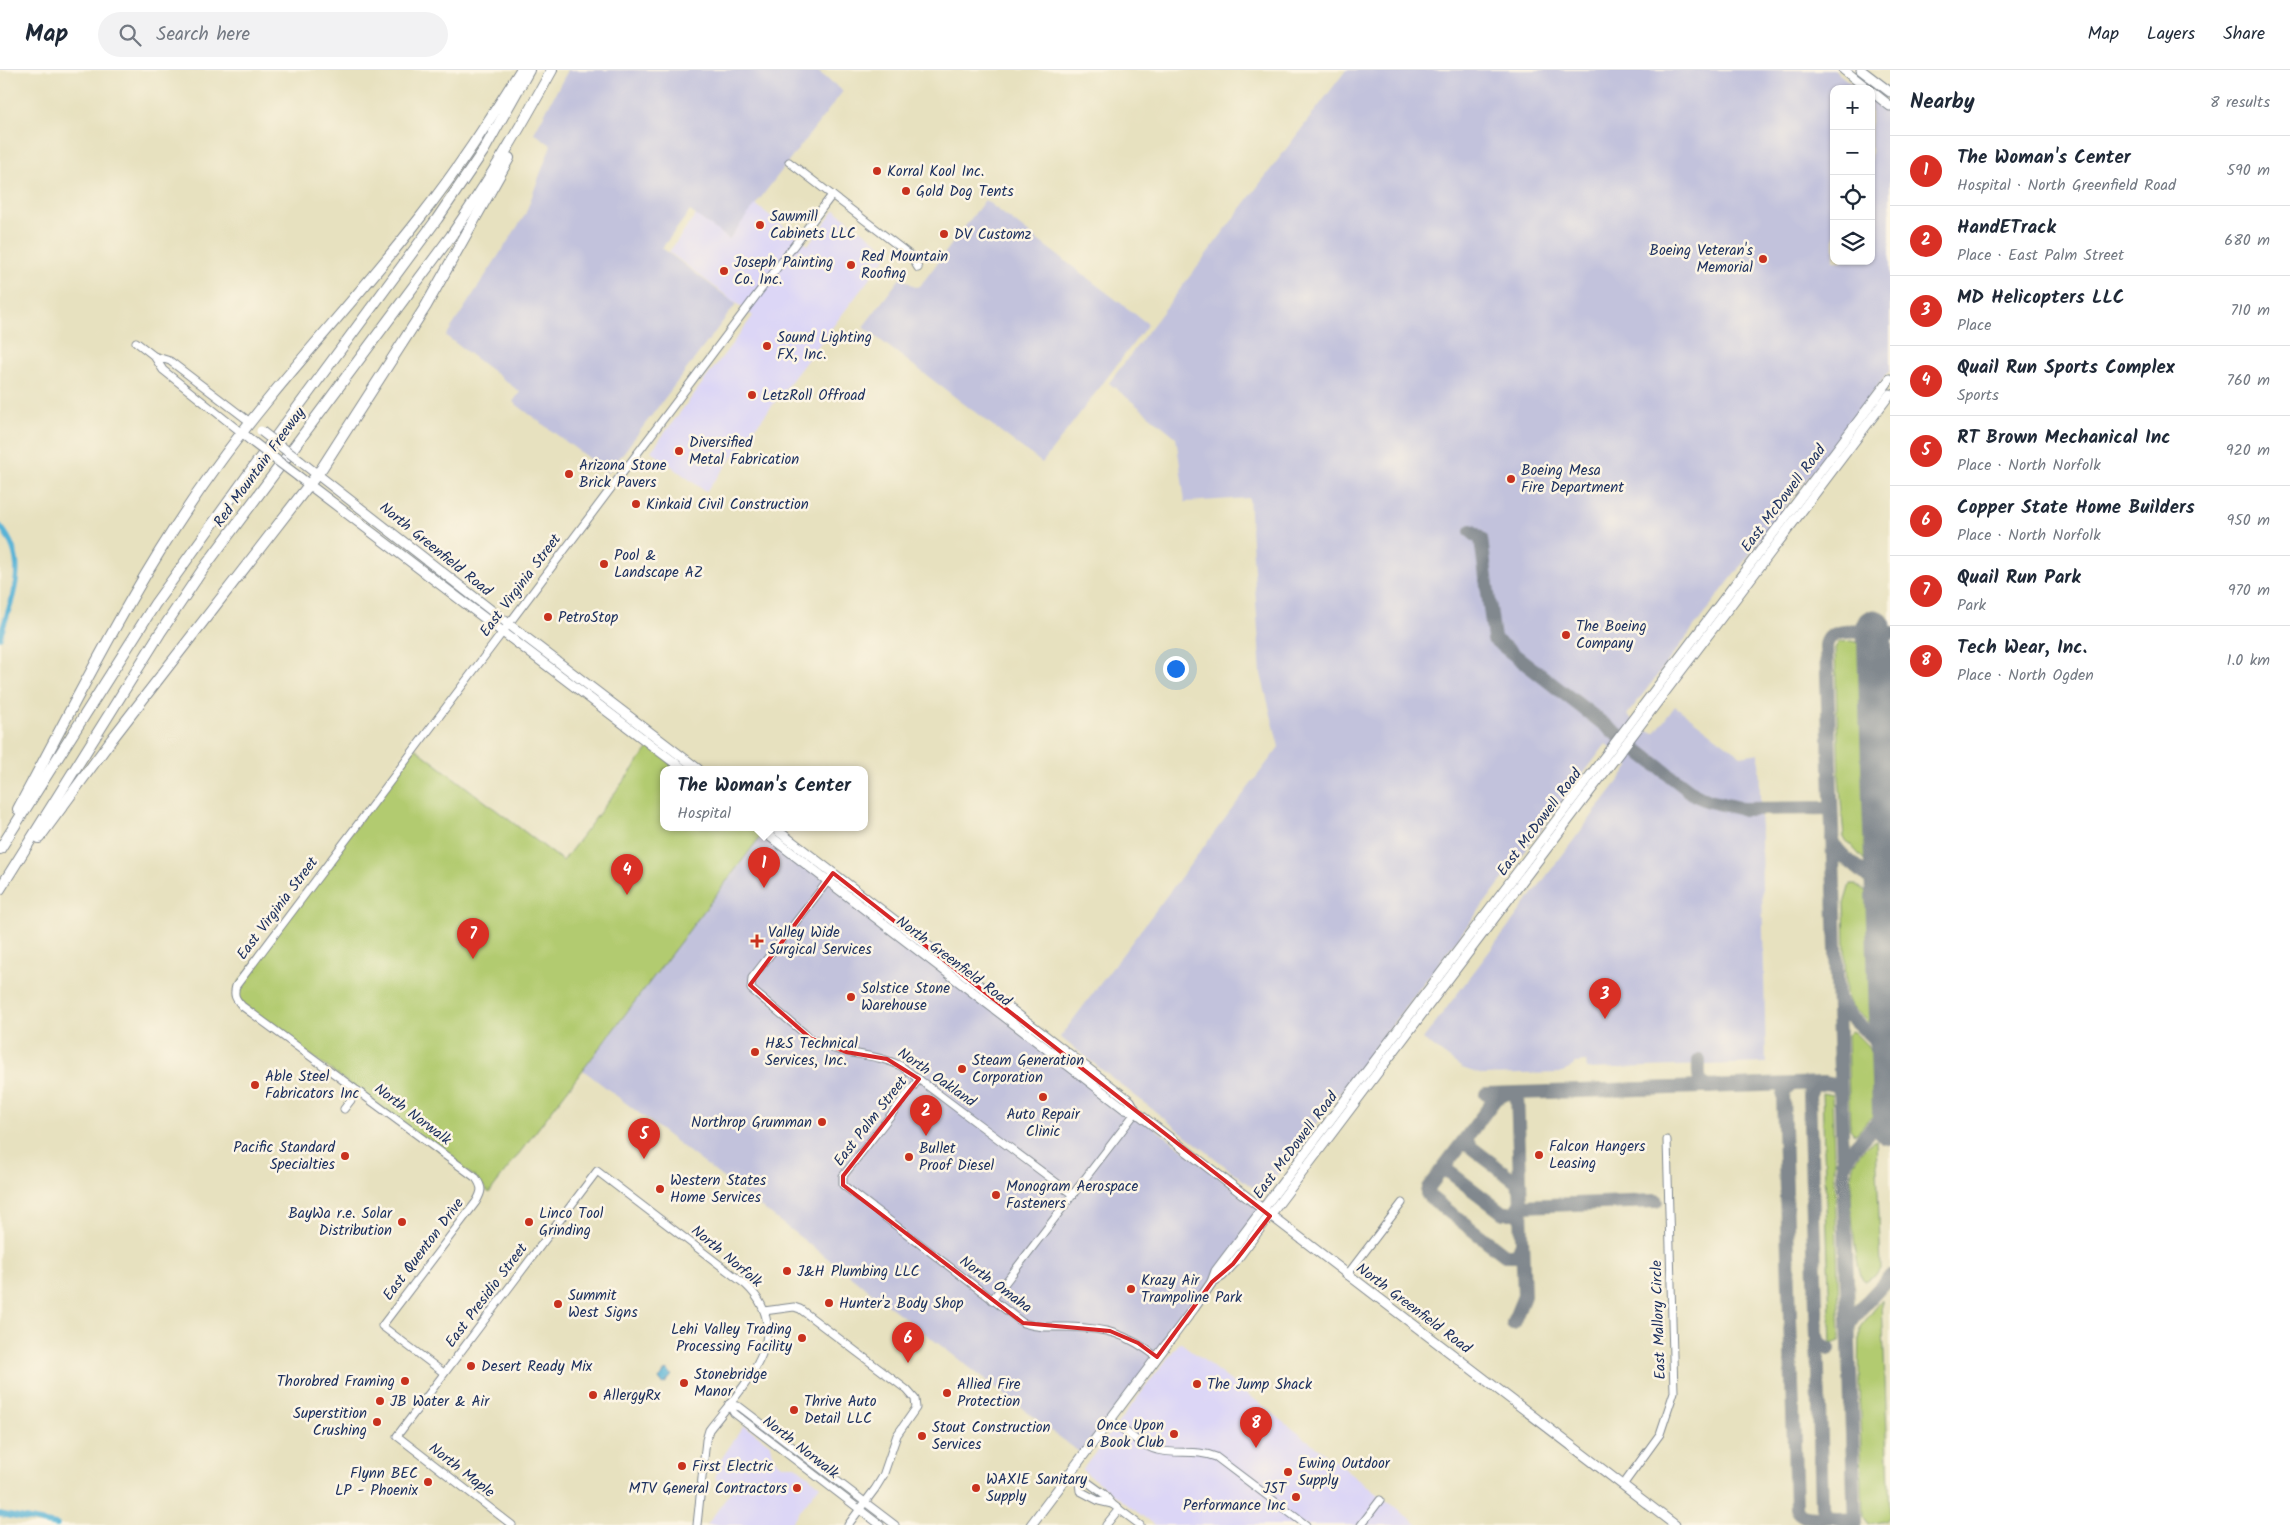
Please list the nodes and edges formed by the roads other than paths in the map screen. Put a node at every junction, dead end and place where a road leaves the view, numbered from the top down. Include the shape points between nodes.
1 (521, 70) edge
2 (529, 70) edge
3 (552, 70) edge
4 (1844, 70) edge
5 (1861, 70) edge
6 (1863, 85) edge
7 (1890, 92) edge
8 (1875, 94) edge
9 (1890, 106) edge
10 (524, 122) junction
11 (788, 162) dead end
12 (832, 195) junction
13 (918, 268) dead end
14 (136, 342) dead end
15 (154, 356) junction
16 (1890, 379) edge
17 (1890, 394) edge
18 (250, 422) junction
19 (242, 433) junction
20 (318, 474) junction
21 (310, 485) junction
22 (505, 628) junction
23 (679, 766) edge
24 (694, 766) edge
25 (764, 831) edge
26 (778, 831) edge
27 (0, 849) edge
28 (831, 877) junction
29 (0, 889) edge
30 (0, 897) edge
31 (944, 970) junction
32 (234, 992) joint
33 (989, 994) junction
34 (1411, 1021) junction
35 (919, 1079) junction
36 (358, 1091) junction
37 (344, 1109) dead end
38 (1136, 1112) junction
39 (1667, 1140) dead end
40 (597, 1171) joint
41 (842, 1180) joint
42 (481, 1186) joint
43 (1073, 1195) junction
44 (1402, 1202) dead end
45 (1266, 1213) junction
46 (1347, 1275) junction
47 (992, 1300) junction
48 (764, 1312) junction
49 (1158, 1357) junction
50 (444, 1373) junction
51 (729, 1404) junction
52 (1110, 1419) junction
53 (396, 1436) joint
54 (791, 1446) junction
55 (786, 1453) junction
56 (1069, 1475) junction
57 (1079, 1482) junction
58 (1623, 1485) junction
59 (1380, 1500) dead end
60 (1112, 1504) junction
61 (863, 1506) junction
62 (1119, 1509) junction
63 (512, 1525) edge
64 (696, 1525) edge
65 (848, 1525) edge
66 (880, 1525) edge
67 (895, 1525) edge
68 (1030, 1525) edge
69 (1106, 1525) edge
70 (1140, 1525) edge
71 (1306, 1525) edge
72 (1361, 1525) edge
73 (1675, 1525) edge

1 - 18 highway via 440,192
2 - 27 highway, Red Mountain Freeway via 484,150 437,219 155,604
3 - 10 highway, Red Mountain Freeway
4 - 6 main road
5 - 7 main road
8 - 9 main road
10 - 20 highway via 517,144 426,306
10 - 29 highway, Red Mountain Freeway via 451,236 201,572
11 - 12 street
12 - 13 street via 910,256
12 - 22 street, East Virginia Street
14 - 15 street, North Greenfield Road
15 - 18 street, North Greenfield Road via 170,362
15 - 19 street, North Greenfield Road via 163,370
16 - 34 main road, East McDowell Road
17 - 34 main road, East McDowell Road
18 - 19 highway
18 - 20 main road, North Greenfield Road, bridge
19 - 21 main road, North Greenfield Road, bridge
19 - 27 highway via 148,568 18,809
20 - 21 highway
20 - 22 main road, North Greenfield Road
21 - 22 main road, North Greenfield Road
21 - 30 highway via 81,779
22 - 23 main road, North Greenfield Road
22 - 24 main road, North Greenfield Road
22 - 32 street, East Virginia Street
25 - 28 main road, North Greenfield Road
26 - 28 main road, North Greenfield Road
28 - 31 main road, North Greenfield Road
28 - 33 main road, North Greenfield Road
28 - 35 street, North Oakland via 752,978 751,988 810,1038 846,1052 887,1059
31 - 33 main road via 952,971
31 - 38 main road, North Greenfield Road via 1125,1109
32 - 36 street, North Norwalk via 235,999 242,1006
33 - 38 main road, North Greenfield Road via 1130,1101
34 - 45 main road, East McDowell Road
35 - 41 street, East Palm Street
35 - 43 street, North Oakland
36 - 37 street
36 - 42 street, North Norwalk via 476,1178
38 - 43 street
38 - 45 main road, North Greenfield Road
39 - 58 street, East Mallory Circle via 1674,1392 1660,1434
40 - 48 street, North Norfolk via 746,1285 754,1292
40 - 50 street, East Presidio Street
41 - 47 street, North Omaha via 843,1185
42 - 50 street, East Quenton Drive via 476,1202 382,1326
43 - 47 street
44 - 46 street
45 - 46 main road, North Greenfield Road
45 - 49 main road, East McDowell Road via 1216,1271 1212,1282
46 - 58 main road, North Greenfield Road
47 - 49 street, North Omaha via 1030,1325 1110,1331 1138,1343
48 - 51 street via 767,1337 762,1358
48 - 61 street via 800,1309 913,1394 916,1408 897,1435 882,1476
49 - 52 main road, East McDowell Road
50 - 53 street, East Presidio Street
51 - 54 street, North Norwalk via 740,1407
51 - 55 street, North Norwalk via 734,1413
51 - 64 street via 709,1430 706,1440
52 - 56 main road, East McDowell Road
52 - 71 street via 1146,1446 1158,1450 1201,1452 1216,1457
53 - 63 street, North Maple
54 - 55 street
54 - 61 street, North Norwalk
55 - 61 street, North Norwalk
56 - 57 street
56 - 68 main road, East McDowell Road
57 - 60 street via 1086,1481
57 - 60 street via 1080,1491
58 - 73 main road, North Greenfield Road
59 - 72 street
60 - 62 street
61 - 65 street
61 - 66 street, North Norwalk
61 - 67 street, North Norwalk
62 - 69 street
62 - 70 street

